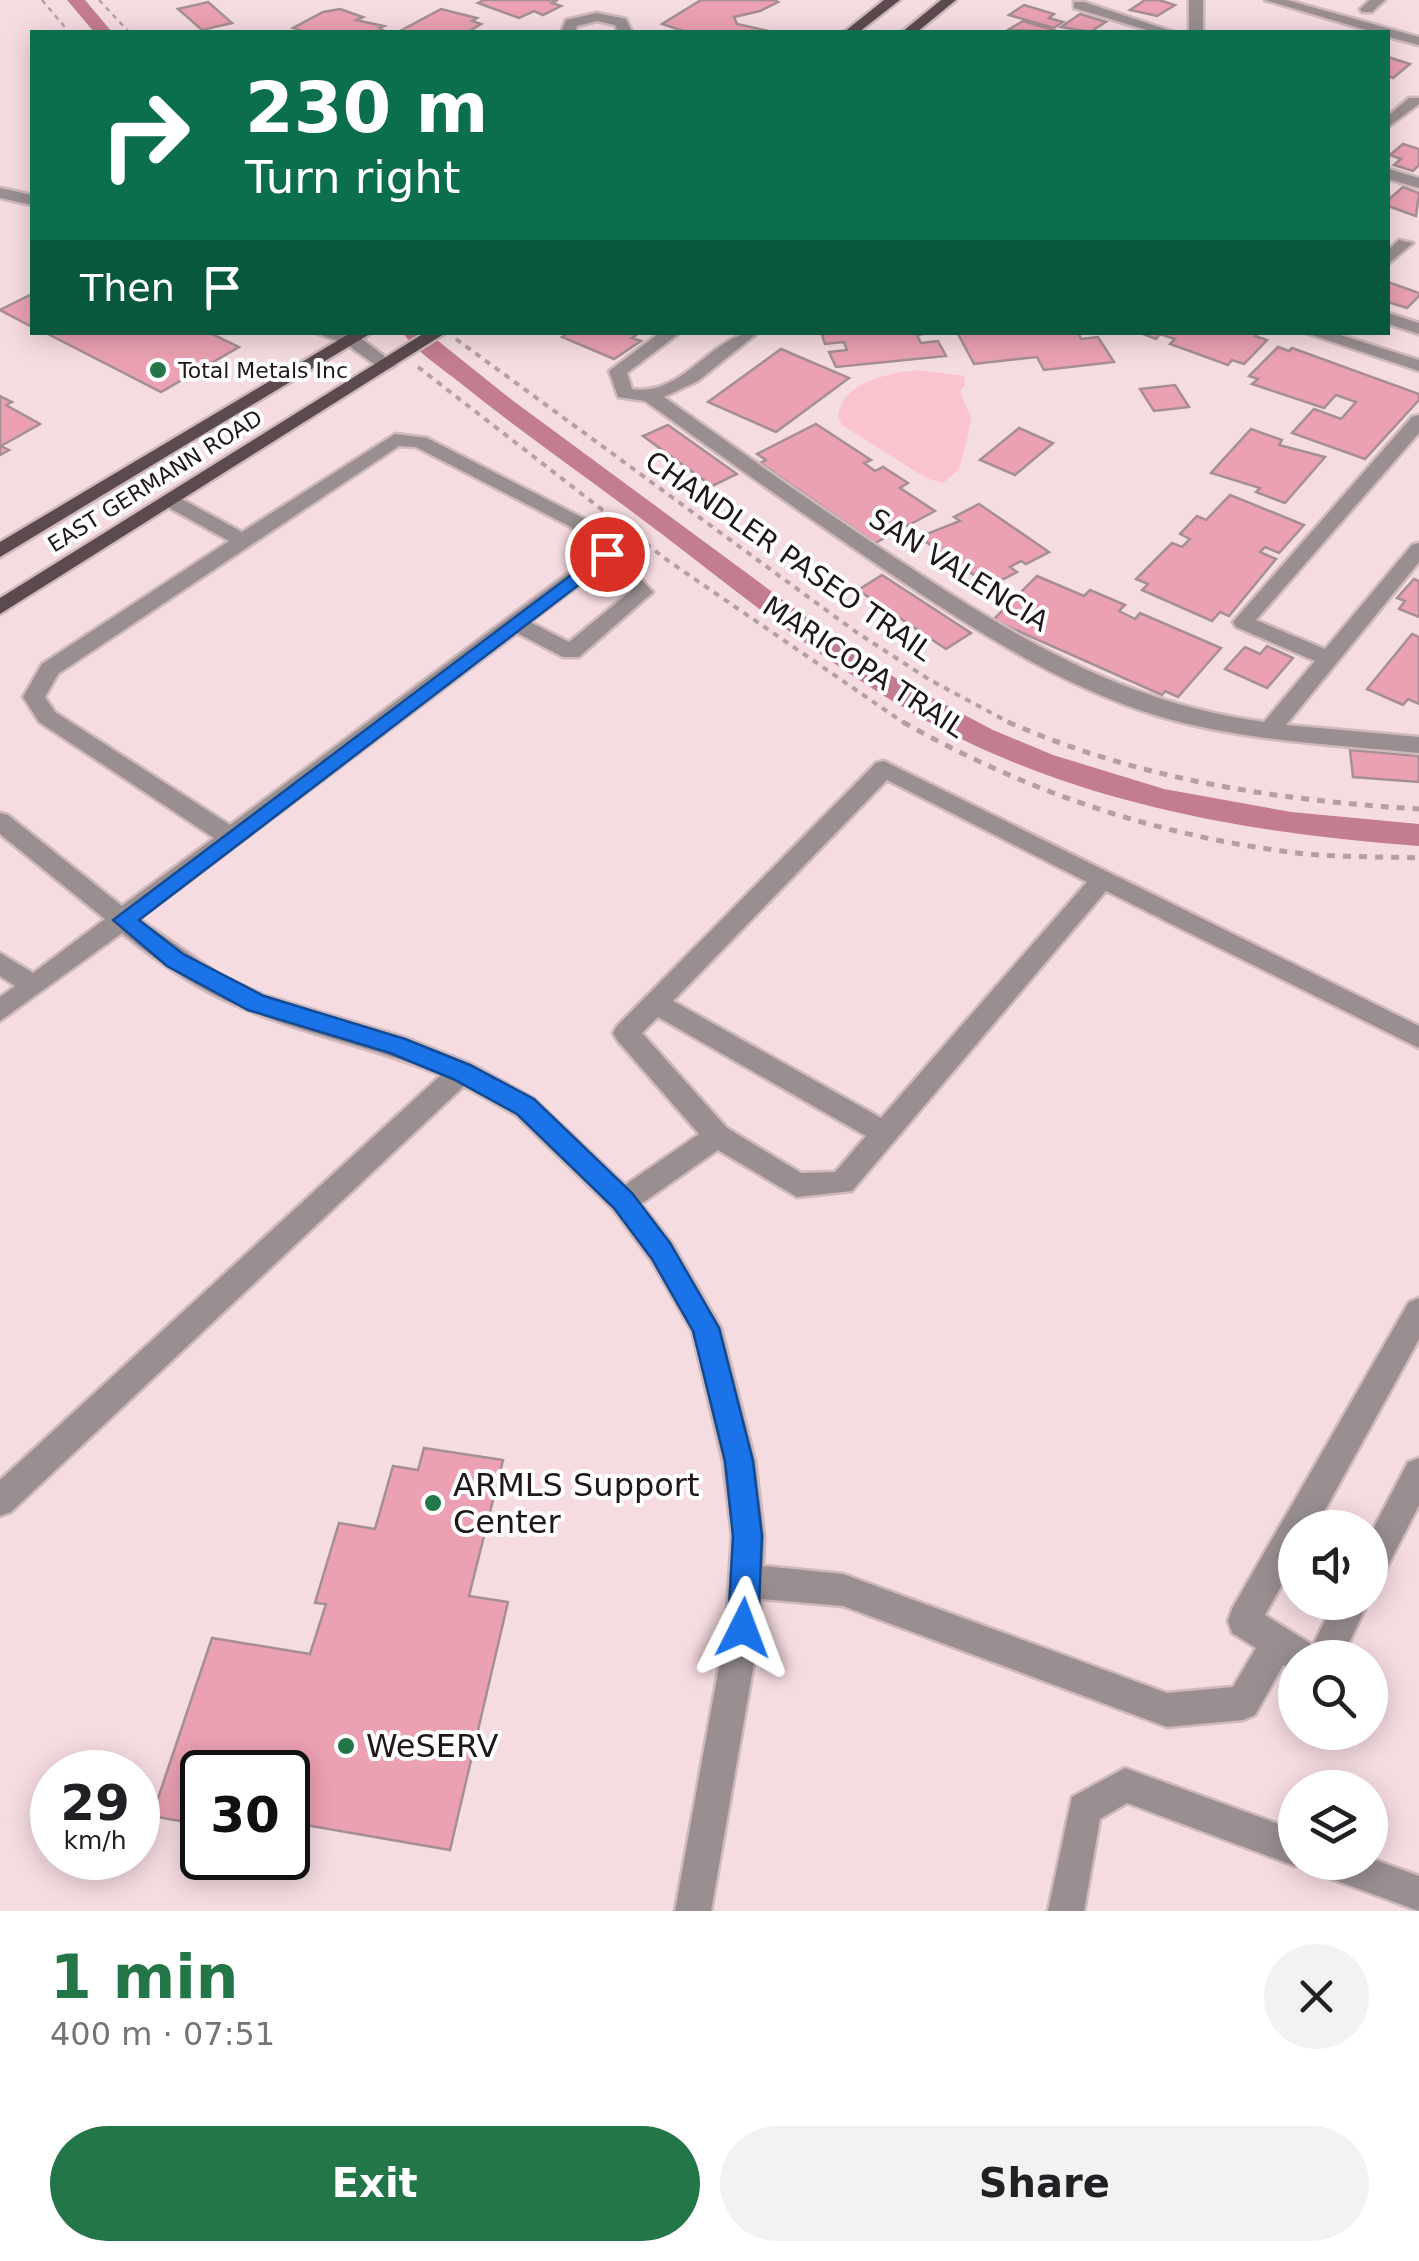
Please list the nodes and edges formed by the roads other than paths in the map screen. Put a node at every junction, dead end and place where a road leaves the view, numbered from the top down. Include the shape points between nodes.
1 (893, 0) edge
2 (949, 0) edge
3 (1196, 0) edge
4 (1272, 0) edge
5 (1083, 2) edge
6 (1065, 14) dead end
7 (569, 30) edge
8 (625, 30) edge
9 (854, 30) edge
10 (912, 30) edge
11 (1160, 30) edge
12 (1196, 30) edge
13 (1380, 30) edge
14 (1390, 33) edge
15 (1419, 41) edge
16 (1396, 94) dead end
17 (1416, 103) edge
18 (1390, 122) edge
19 (1390, 175) edge
20 (0, 181) edge
21 (1419, 184) edge
22 (30, 185) edge
23 (0, 193) edge
24 (30, 200) edge
25 (1405, 244) dead end
26 (1390, 256) edge
27 (1390, 319) edge
28 (1419, 329) edge
29 (355, 335) edge
30 (669, 335) edge
31 (747, 335) edge
32 (1320, 335) edge
33 (447, 336) edge
34 (402, 361) junction
35 (1419, 366) edge
36 (649, 394) junction
37 (1419, 421) edge
38 (171, 501) junction
39 (243, 541) junction
40 (1419, 549) edge
41 (0, 551) edge
42 (607, 554) junction
43 (0, 607) edge
44 (515, 623) junction
45 (1327, 658) junction
46 (1270, 729) junction
47 (1419, 744) edge
48 (0, 821) edge
49 (232, 838) junction
50 (1102, 879) junction
51 (124, 920) junction
52 (0, 963) edge
53 (33, 986) junction
54 (655, 1002) junction
55 (0, 1010) edge
56 (1419, 1038) edge
57 (462, 1072) junction
58 (885, 1134) junction
59 (717, 1136) junction
60 (623, 1201) junction
61 (1419, 1312) edge
62 (1419, 1473) edge
63 (0, 1502) edge
64 (1307, 1510) edge
65 (1388, 1533) edge
66 (1278, 1560) edge
67 (746, 1581) junction
68 (1278, 1642) edge
69 (1278, 1664) edge
70 (1278, 1842) edge
71 (1382, 1880) edge
72 (1419, 1894) edge
73 (692, 1911) edge
74 (1066, 1911) edge

1 - 9 main road
2 - 10 main road
3 - 12 street
4 - 13 street
5 - 6 street
5 - 11 street
7 - 8 street via 596,17 621,22
14 - 15 street
16 - 17 street
17 - 18 street
19 - 21 street
20 - 22 street
23 - 24 street
25 - 26 street
27 - 28 street
29 - 34 street
29 - 41 main road, EAST GERMANN ROAD
30 - 36 street, SAN VALENCIA via 618,371 624,392
31 - 36 street via 676,386
32 - 35 street
33 - 34 main road, EAST GERMANN ROAD
34 - 38 main road, EAST GERMANN ROAD
36 - 46 street, SAN VALENCIA via 784,494 1052,664 1164,710
37 - 45 street via 1243,622
38 - 39 street
38 - 43 main road, EAST GERMANN ROAD
39 - 42 street via 395,440 420,442 578,523
39 - 49 street via 50,670 34,697 46,717
40 - 45 street
42 - 44 street
42 - 44 street via 643,592 571,652
44 - 49 street
45 - 46 street
46 - 47 street, SAN VALENCIA
48 - 51 street
49 - 51 street
50 - 54 street via 884,769
50 - 56 street
50 - 58 street
51 - 53 street
51 - 57 street via 175,960 256,1003
52 - 53 street
53 - 55 street
54 - 58 street
54 - 59 street via 626,1033
57 - 60 street via 525,1106
57 - 63 street
58 - 59 street via 842,1183 797,1185
59 - 60 street
60 - 67 street via 706,1328 739,1461
61 - 64 street
62 - 65 street
66 - 68 street via 1244,1620
67 - 69 street via 843,1590 1167,1710 1243,1703
67 - 73 street
70 - 74 street via 1125,1786 1084,1809
71 - 72 street

